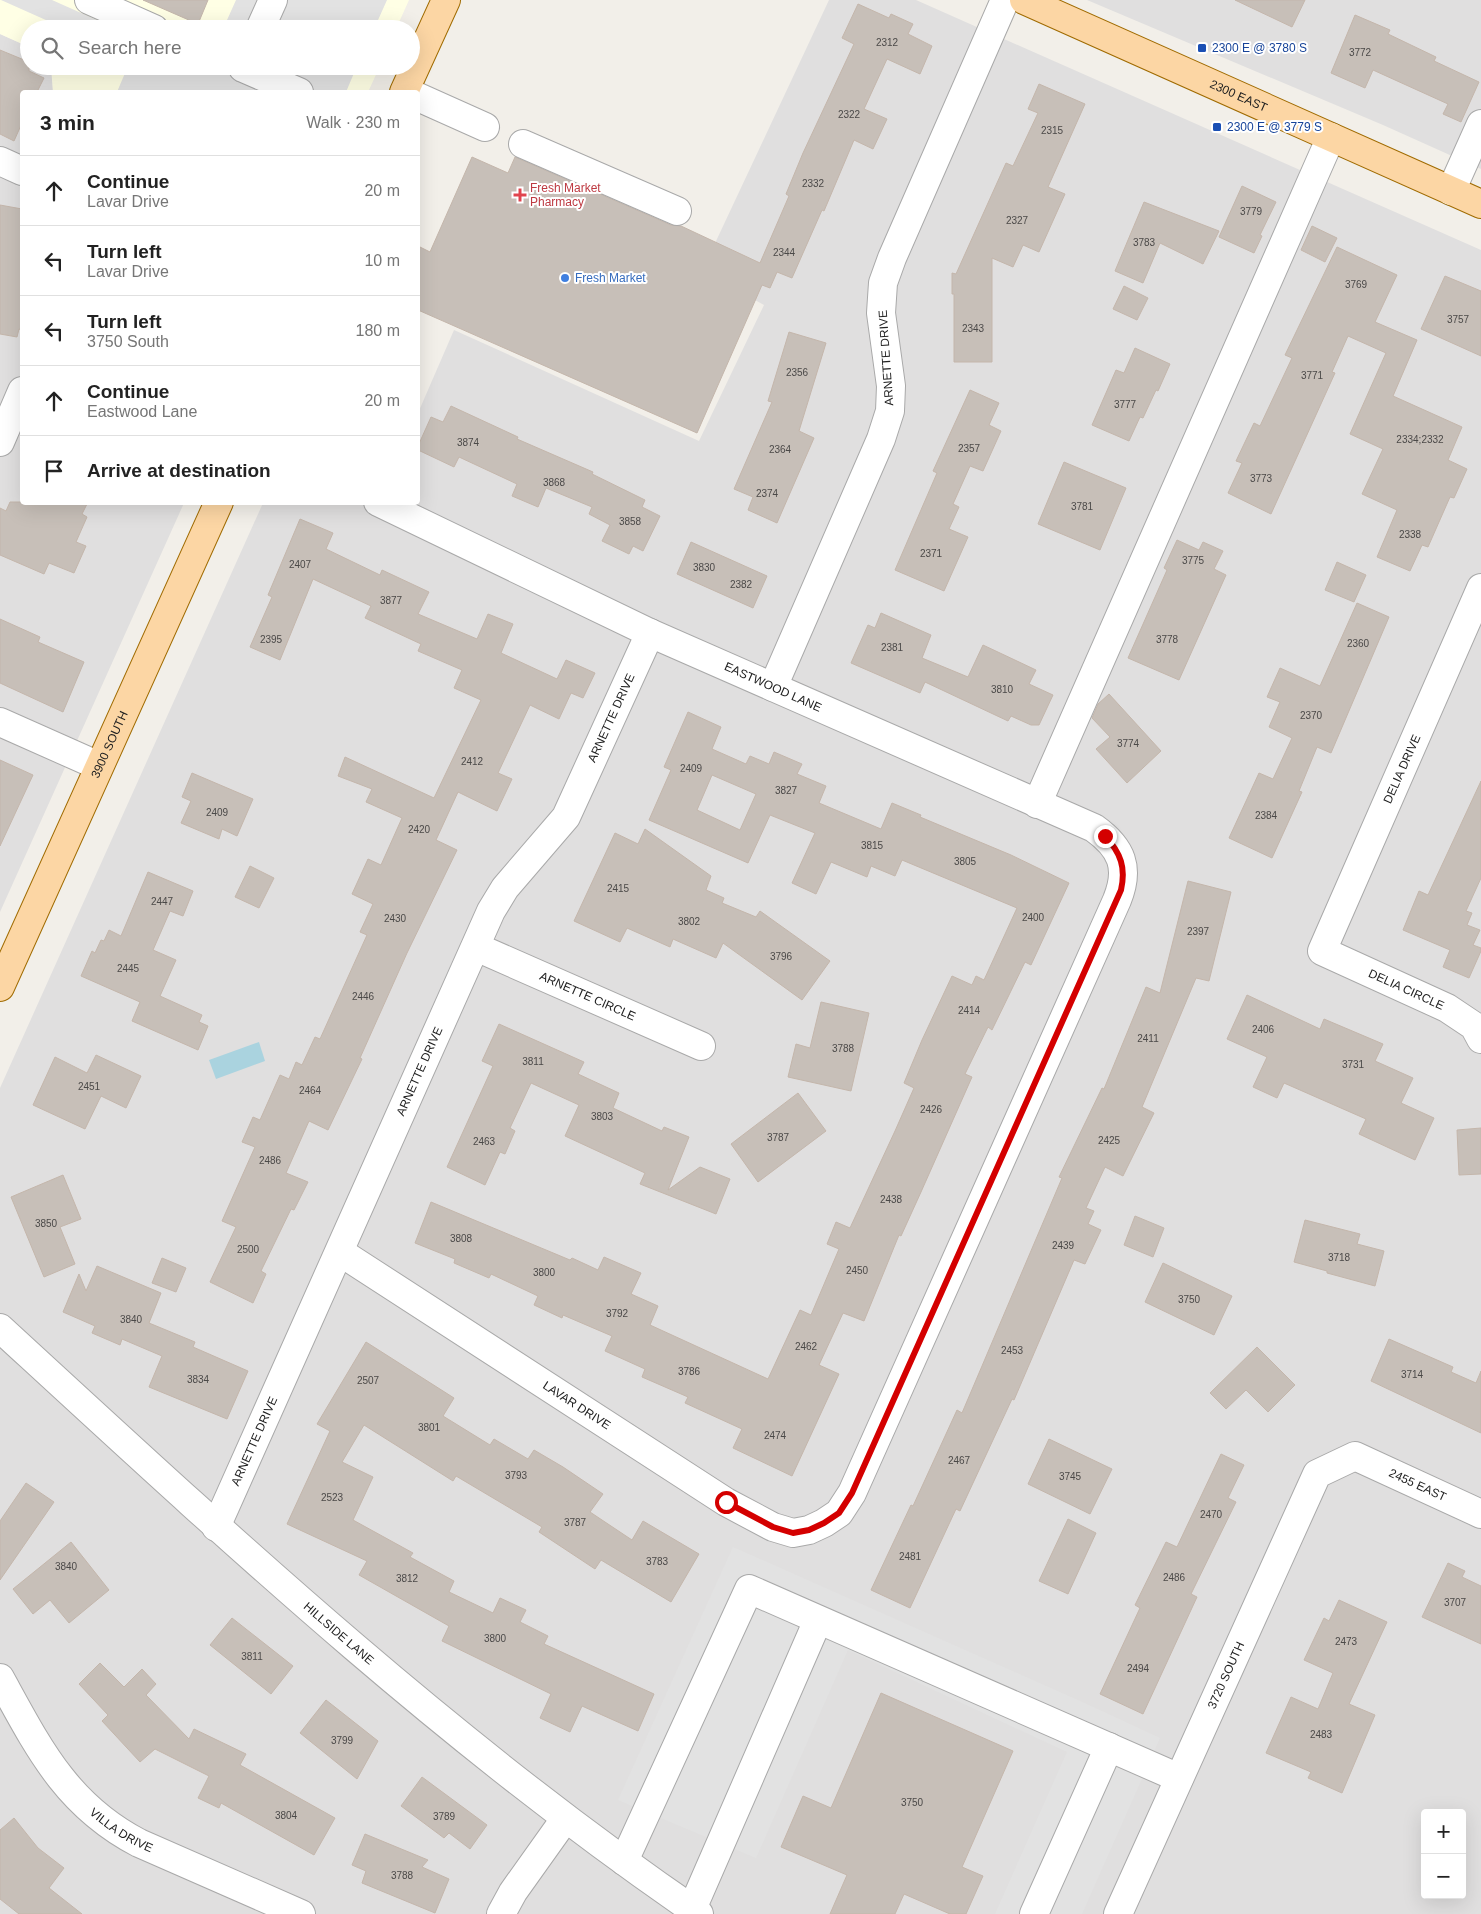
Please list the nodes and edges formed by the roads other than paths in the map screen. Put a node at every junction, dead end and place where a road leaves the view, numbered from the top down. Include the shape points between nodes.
1 (88, 0) edge
2 (273, 0) edge
3 (446, 0) edge
4 (1005, 0) edge
5 (1024, 0) edge
6 (134, 20) edge
7 (264, 20) edge
8 (420, 64) edge
9 (260, 75) edge
10 (415, 75) edge
11 (294, 90) edge
12 (409, 90) edge
13 (420, 98) edge
14 (1481, 124) edge
15 (485, 127) dead end
16 (1331, 137) junction
17 (523, 144) dead end
18 (0, 161) edge
19 (20, 170) edge
20 (1451, 191) junction
21 (1481, 204) edge
22 (677, 211) dead end
23 (20, 396) edge
24 (0, 442) edge
25 (218, 505) edge
26 (384, 505) edge
27 (1481, 588) edge
28 (650, 633) junction
29 (773, 687) junction
30 (0, 722) edge
31 (99, 766) junction
32 (1038, 804) junction
33 (1117, 900) joint
34 (476, 947) junction
35 (1322, 951) joint
36 (0, 987) edge
37 (1481, 1039) edge
38 (701, 1046) dead end
39 (340, 1252) junction
40 (0, 1328) edge
41 (1355, 1456) joint
42 (1481, 1514) edge
43 (216, 1527) junction
44 (818, 1620) junction
45 (0, 1678) edge
46 (1110, 1747) junction
47 (1179, 1778) junction
48 (565, 1819) junction
49 (624, 1861) junction
50 (695, 1912) edge
51 (301, 1914) edge
52 (501, 1914) edge
53 (1034, 1914) edge
54 (1118, 1914) edge

1 - 6 street
2 - 7 street
3 - 8 main road
4 - 29 street, ARNETTE DRIVE via 886,274 881,313 891,386 890,412
5 - 16 main road, 2300 EAST
9 - 11 street
10 - 12 main road
13 - 15 street
14 - 20 street
16 - 20 main road, 2300 EAST
16 - 32 street
17 - 22 street
18 - 19 street
20 - 21 main road, 2300 EAST
23 - 24 street
25 - 31 main road, 3900 SOUTH
26 - 28 street, EASTWOOD LANE
27 - 35 street, DELIA DRIVE
28 - 29 street, EASTWOOD LANE
28 - 34 street, ARNETTE DRIVE via 566,817 505,888
29 - 32 street, EASTWOOD LANE
30 - 31 street
31 - 36 main road, 3900 SOUTH
32 - 33 street, EASTWOOD LANE via 1094,828 1112,843 1120,854 1124,878
33 - 39 street, LAVAR DRIVE via 852,1493 839,1513 809,1530 793,1533 773,1527 726,1502
34 - 38 street, ARNETTE CIRCLE
34 - 39 street, ARNETTE DRIVE
35 - 37 street, DELIA CIRCLE via 1447,1008 1474,1026
39 - 43 street, ARNETTE DRIVE
40 - 43 street, HILLSIDE LANE
41 - 42 street, 2455 EAST
41 - 47 street, 3720 SOUTH via 1317,1474
43 - 48 street, HILLSIDE LANE via 388,1676
44 - 46 street
44 - 49 street via 749,1589
44 - 50 street
45 - 51 street, VILLA DRIVE via 52,1768 83,1804 101,1819 140,1843
46 - 47 street
46 - 53 street
47 - 54 street, 3720 SOUTH
48 - 49 street, HILLSIDE LANE
48 - 52 street
49 - 50 street, HILLSIDE LANE

